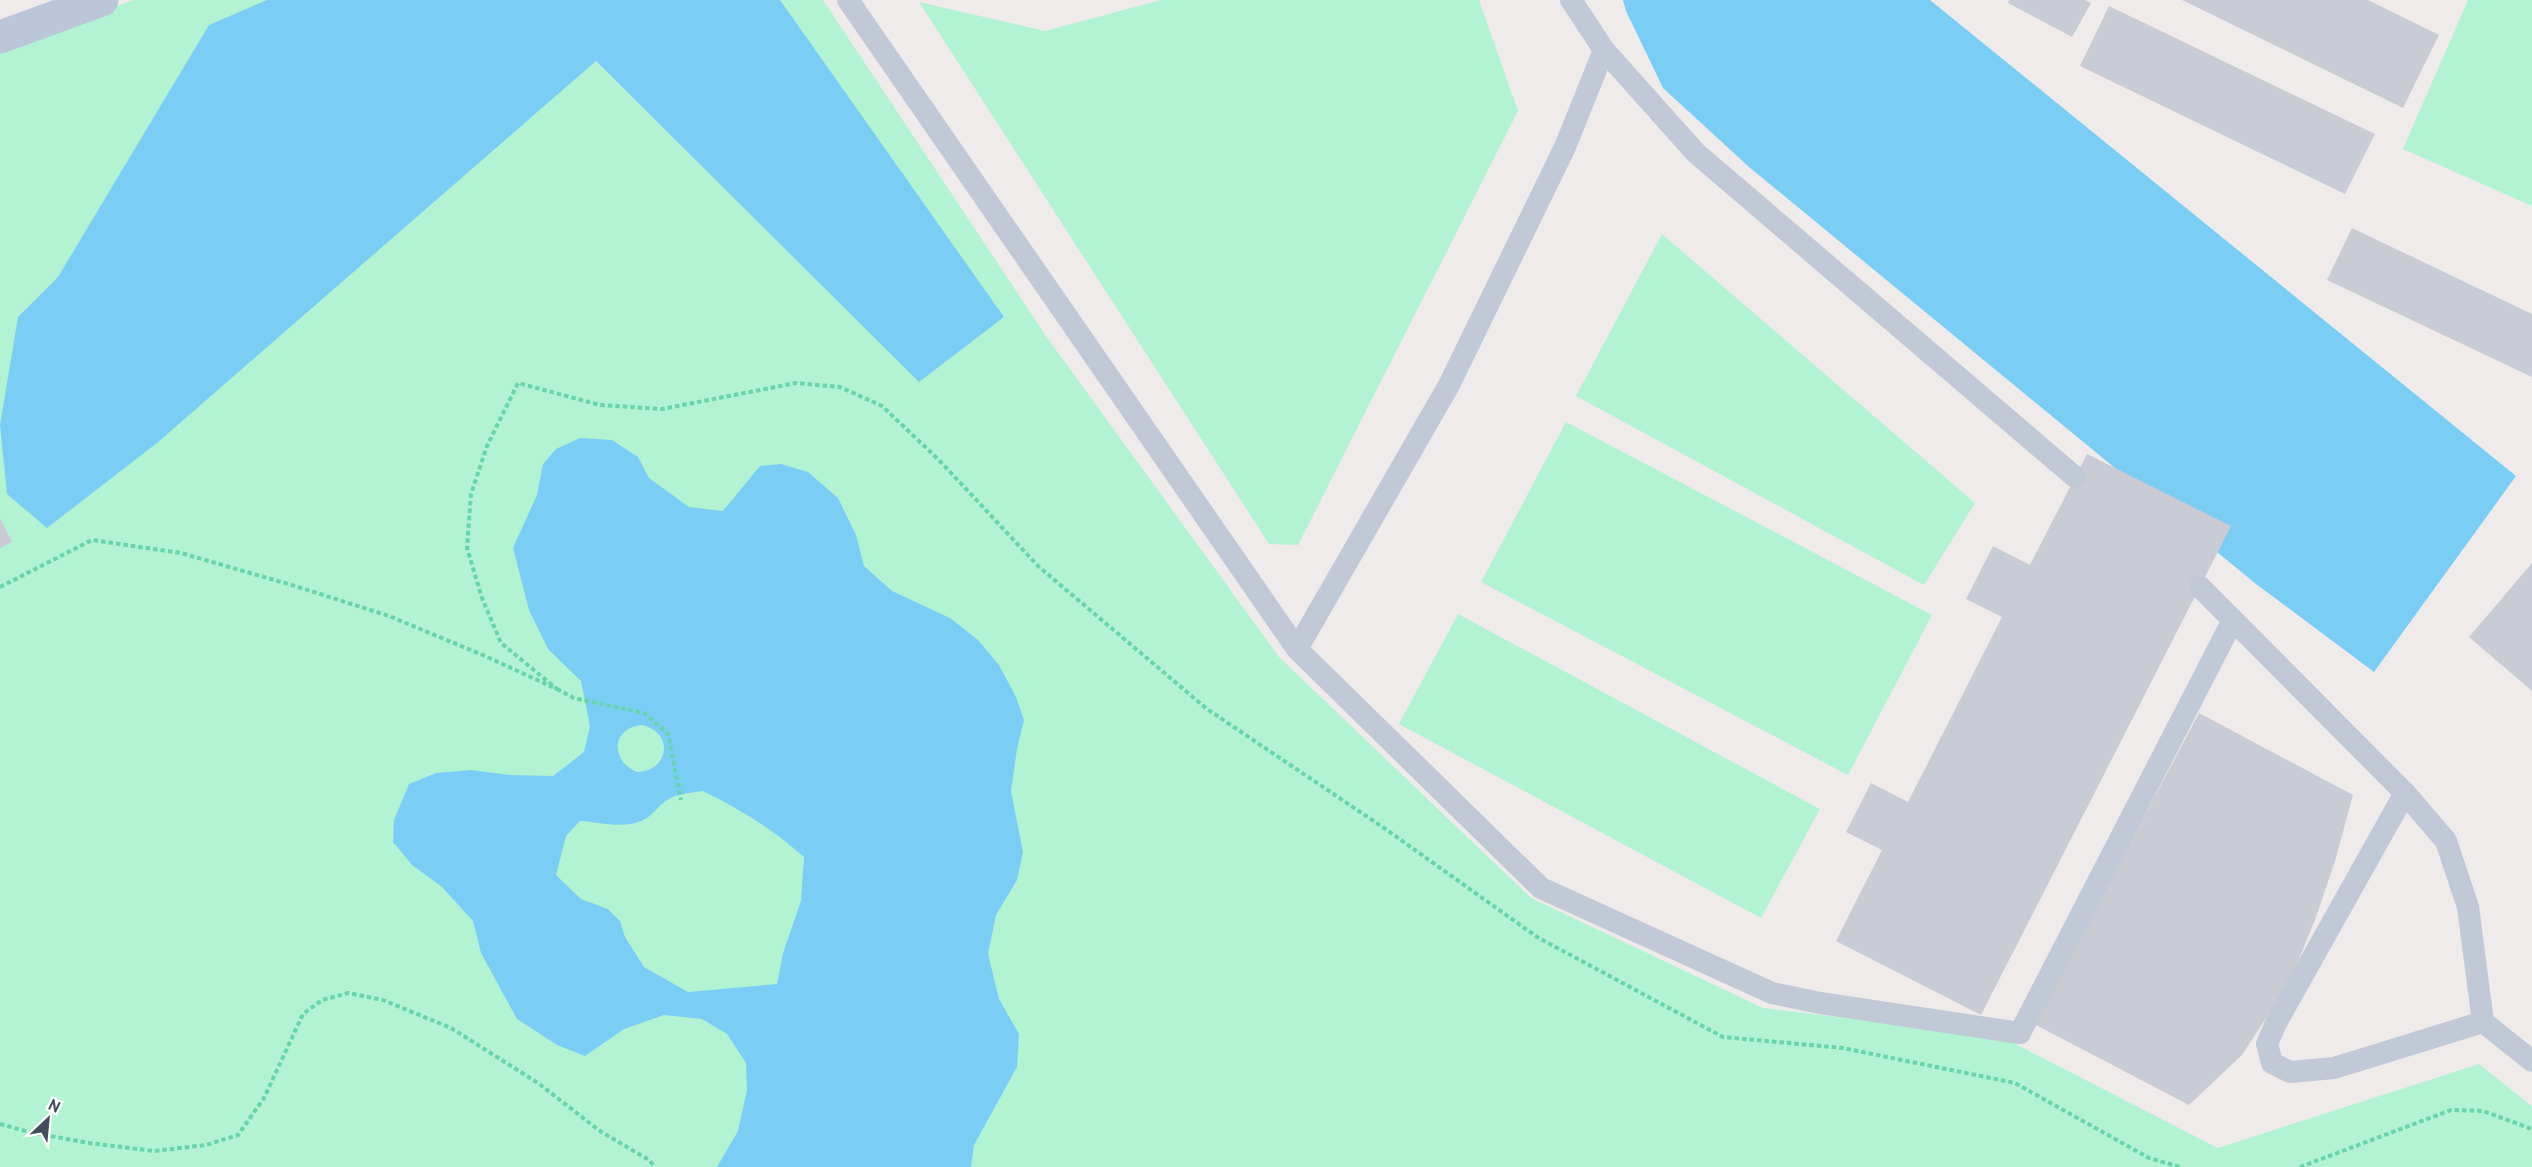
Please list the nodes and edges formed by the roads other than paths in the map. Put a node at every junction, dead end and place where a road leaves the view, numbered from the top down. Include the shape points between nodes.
1 (102, 0) edge
2 (848, 0) edge
3 (1570, 0) edge
4 (0, 37) edge
5 (1604, 51) junction
6 (2075, 477) dead end
7 (2200, 586) dead end
8 (2233, 620) junction
9 (1297, 649) junction
10 (2404, 793) junction
11 (2483, 1022) junction
12 (2532, 1061) edge

1 - 4 main road
2 - 9 lane
3 - 5 lane
5 - 6 lane via 1696,153
5 - 9 lane via 1565,147 1449,385
7 - 8 lane
8 - 9 lane via 2020,1033 1772,993 1541,888
8 - 10 lane
10 - 11 lane via 2446,841 2468,907
10 - 11 lane via 2276,1023 2267,1044 2272,1063 2290,1072 2334,1068
11 - 12 lane

